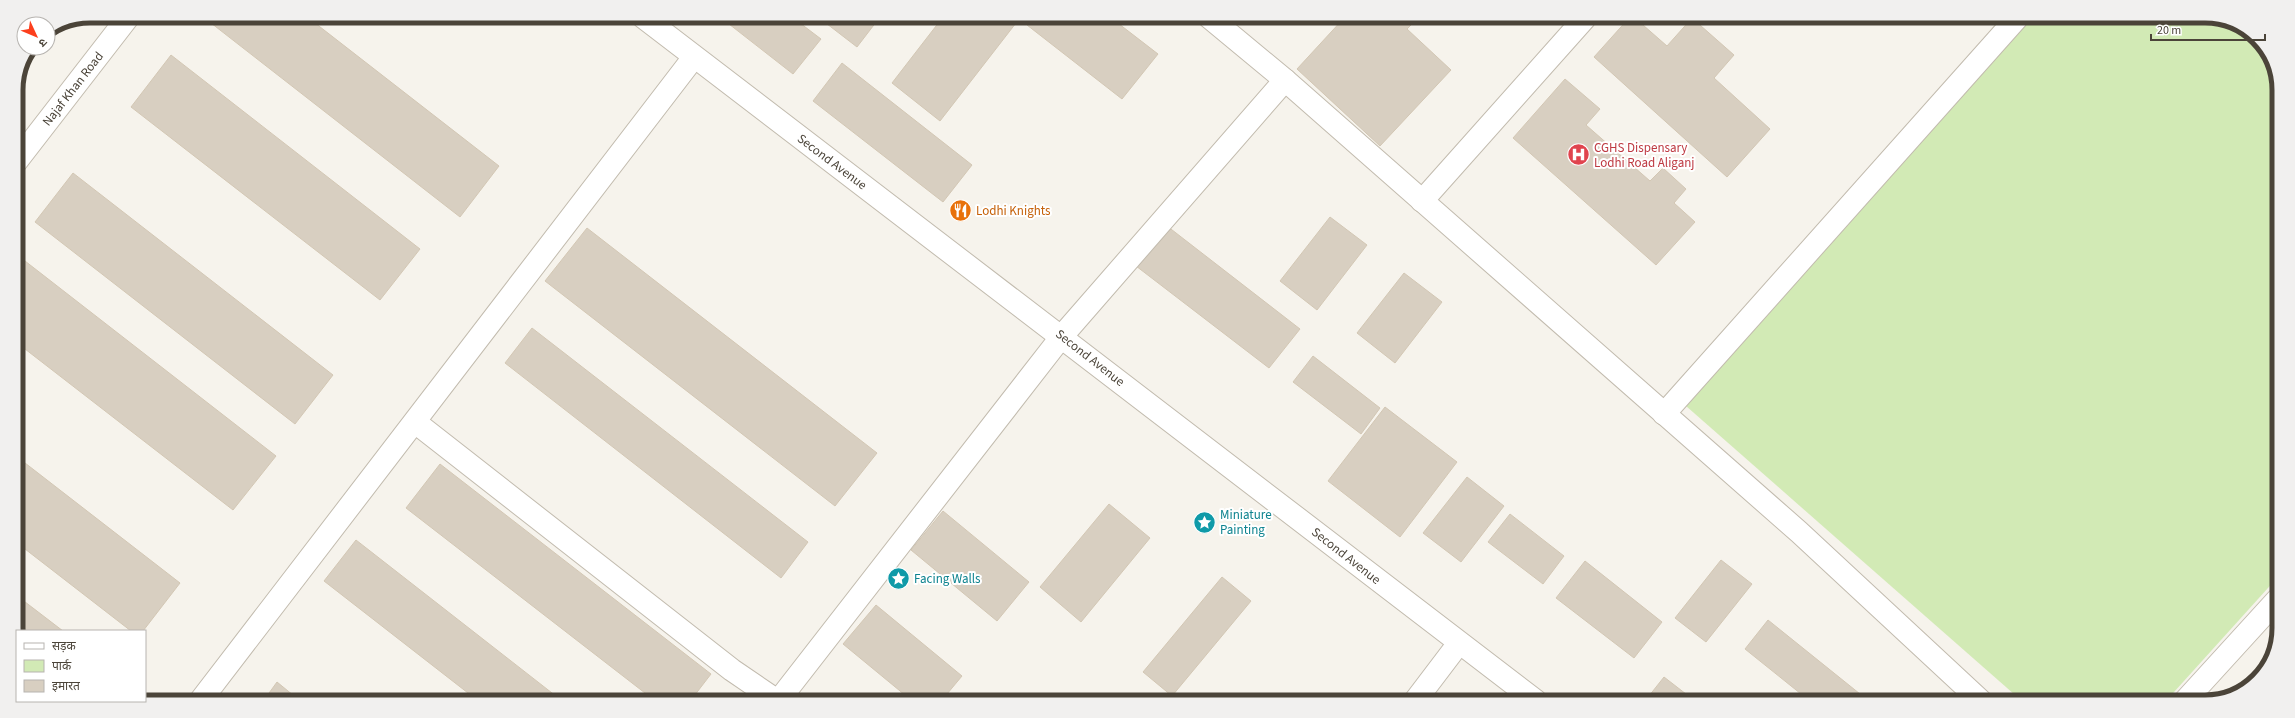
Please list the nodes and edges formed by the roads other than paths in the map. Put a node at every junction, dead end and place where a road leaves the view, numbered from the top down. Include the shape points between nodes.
1 (124, 23) edge
2 (651, 23) edge
3 (1216, 23) edge
4 (1581, 23) edge
5 (2013, 23) edge
6 (694, 57) junction
7 (1285, 80) junction
8 (23, 153) edge
9 (1422, 201) junction
10 (1062, 336) junction
11 (1664, 414) junction
12 (415, 422) junction
13 (2272, 605) edge
14 (1459, 643) junction
15 (205, 695) edge
16 (769, 695) edge
17 (783, 695) edge
18 (1420, 695) edge
19 (1528, 695) edge
20 (1974, 695) edge
21 (2190, 695) edge

1 - 8 street, Najaf Khan Road
2 - 6 street, Second Avenue
3 - 7 street
4 - 9 street
5 - 11 street
6 - 10 street, Second Avenue
6 - 12 street
7 - 9 street
7 - 10 street
9 - 11 street
10 - 14 street, Second Avenue
10 - 17 street
11 - 20 street via 1799,532
12 - 15 street
12 - 16 street via 732,670
13 - 21 street
14 - 18 street
14 - 19 street, Second Avenue

